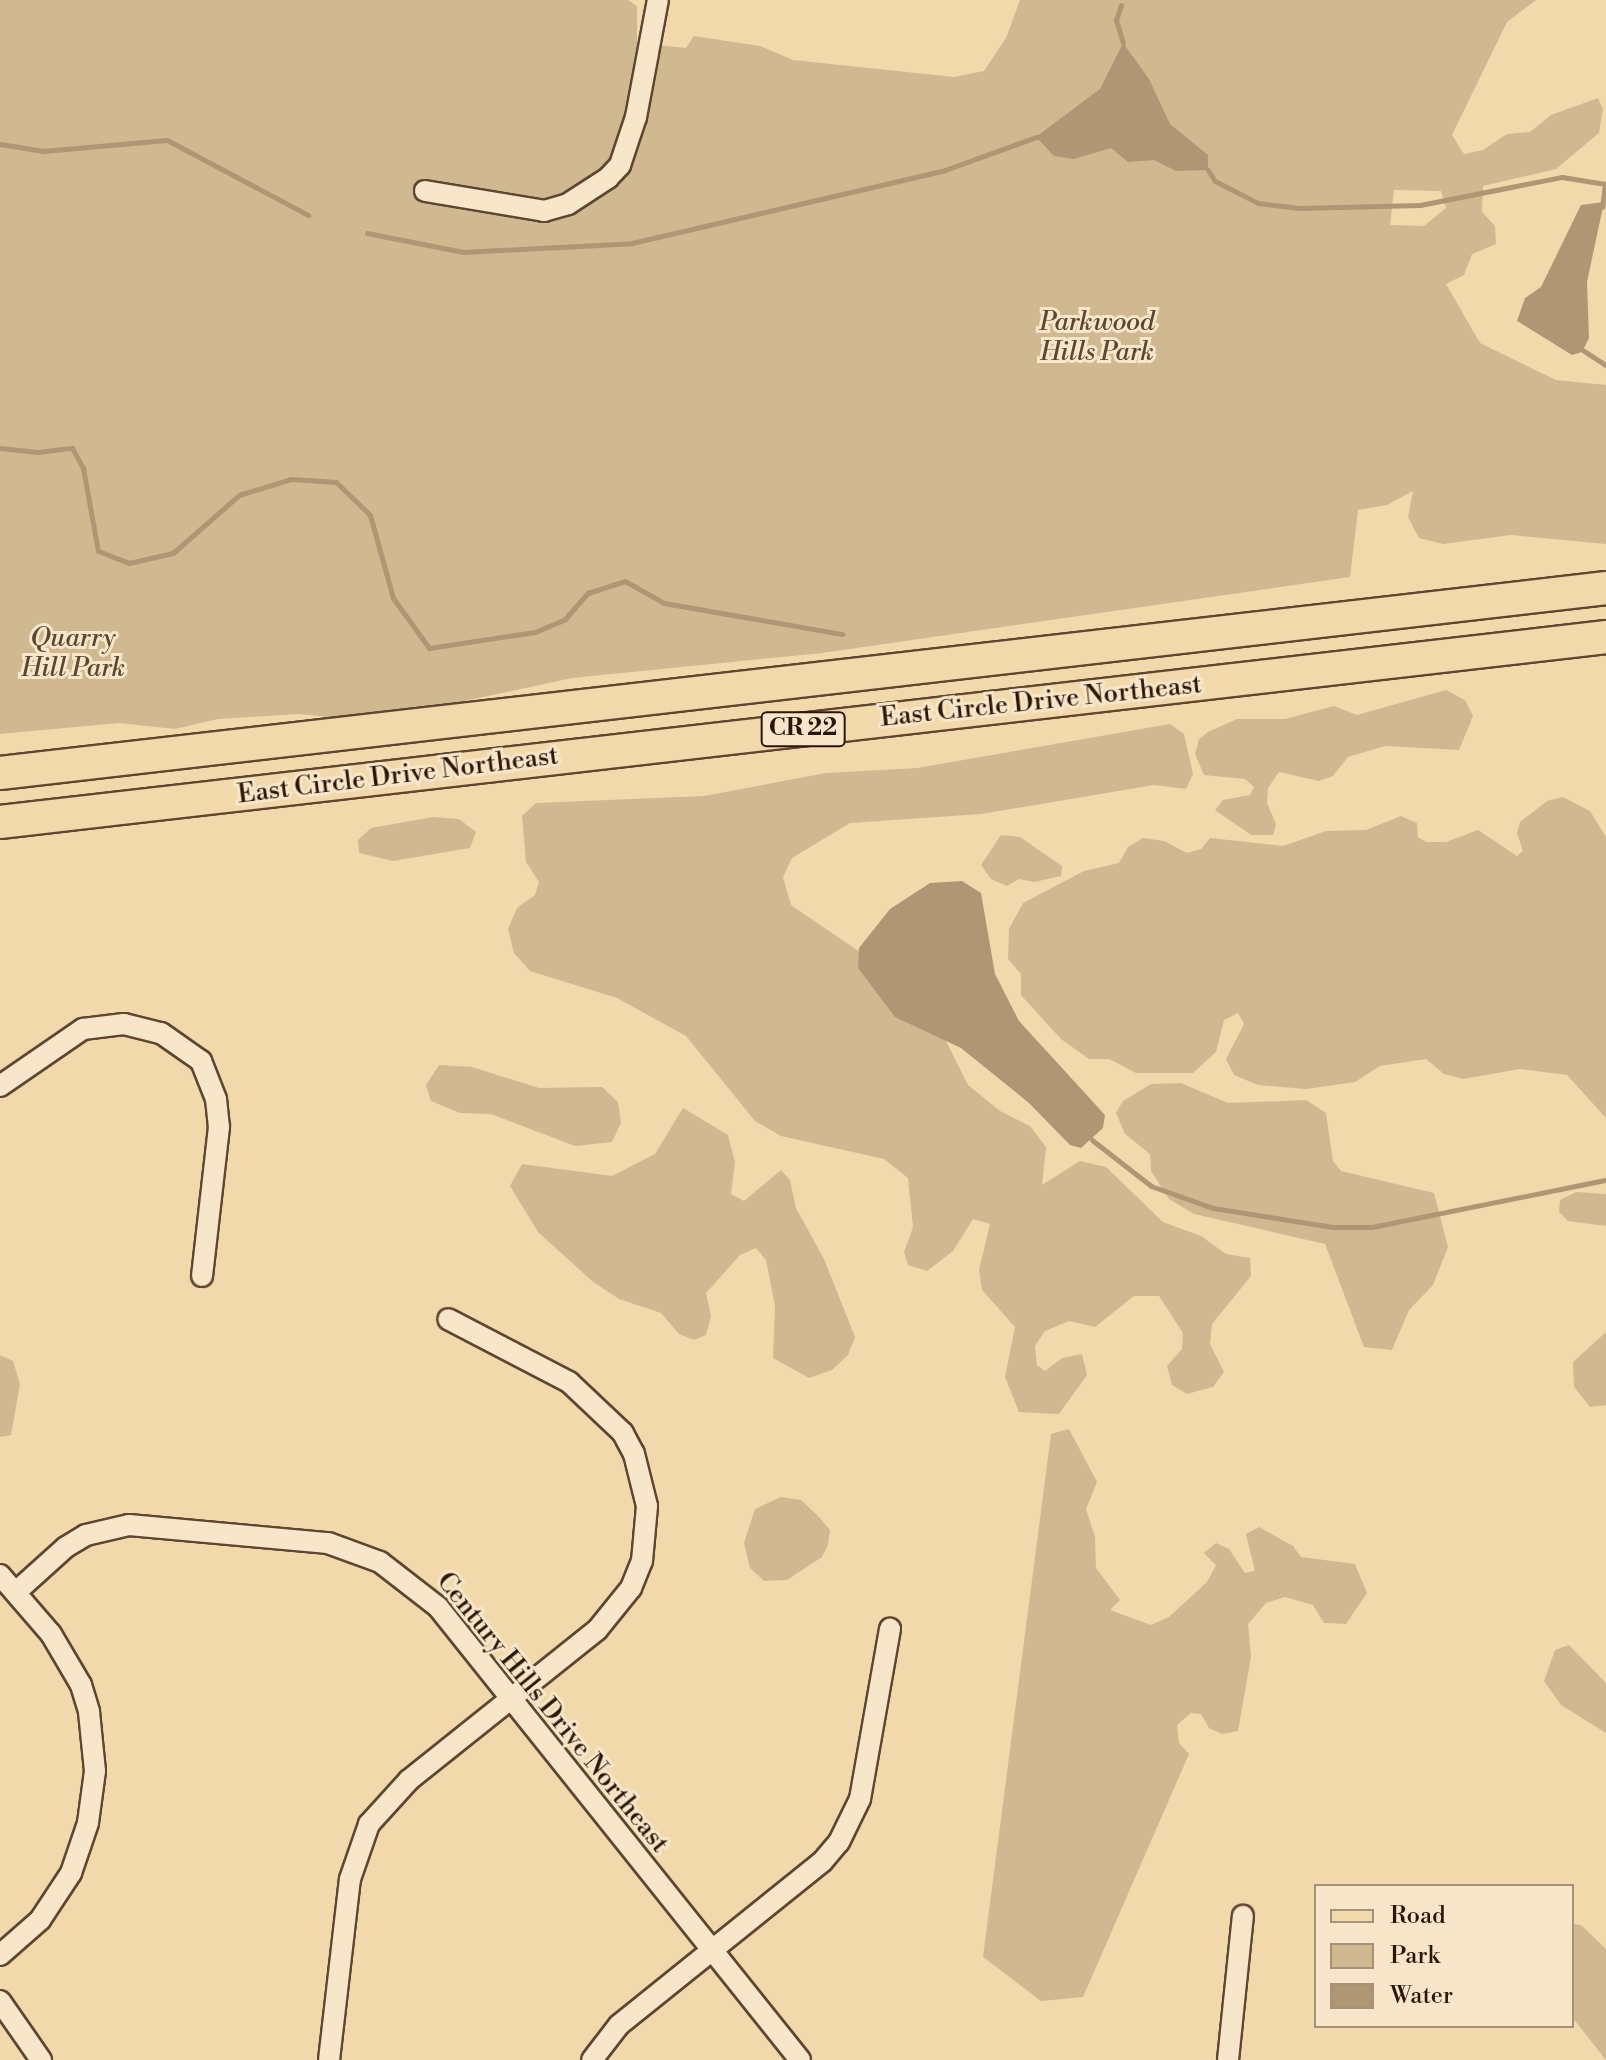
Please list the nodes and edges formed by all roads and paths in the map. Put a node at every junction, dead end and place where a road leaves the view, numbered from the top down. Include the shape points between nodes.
1 (658, 0) edge
2 (425, 191) dead end
3 (1606, 588) edge
4 (1606, 637) edge
5 (0, 773) edge
6 (0, 822) edge
7 (0, 1086) edge
8 (202, 1276) dead end
9 (448, 1319) dead end
10 (0, 1575) edge
11 (16, 1592) junction
12 (890, 1629) dead end
13 (509, 1699) junction
14 (1243, 1916) dead end
15 (711, 1951) junction
16 (0, 1955) edge
17 (0, 2001) edge
18 (41, 2060) edge
19 (329, 2060) edge
20 (592, 2060) edge
21 (800, 2060) edge
22 (1228, 2060) edge

1 - 2 street via 636,117 620,165 608,178 568,204 544,211
3 - 5 main road, East Circle Drive Northeast / CR 22
4 - 6 main road, East Circle Drive Northeast / CR 22
7 - 8 street via 83,1029 124,1024 161,1033 201,1061 216,1099 219,1127
9 - 13 street via 591,1398 634,1454 647,1506 642,1561 616,1610
10 - 11 street
11 - 13 street, Century Hills Drive Northeast via 66,1547 118,1526 328,1543 380,1562 421,1590
11 - 16 street via 51,1634 81,1685 95,1771 88,1823 71,1873 40,1920
12 - 15 street via 852,1821 822,1862
13 - 15 street, Century Hills Drive Northeast
13 - 19 street via 389,1798 361,1839 350,1879
14 - 22 street
15 - 20 street via 612,2032
15 - 21 street, Century Hills Drive Northeast
17 - 18 street

